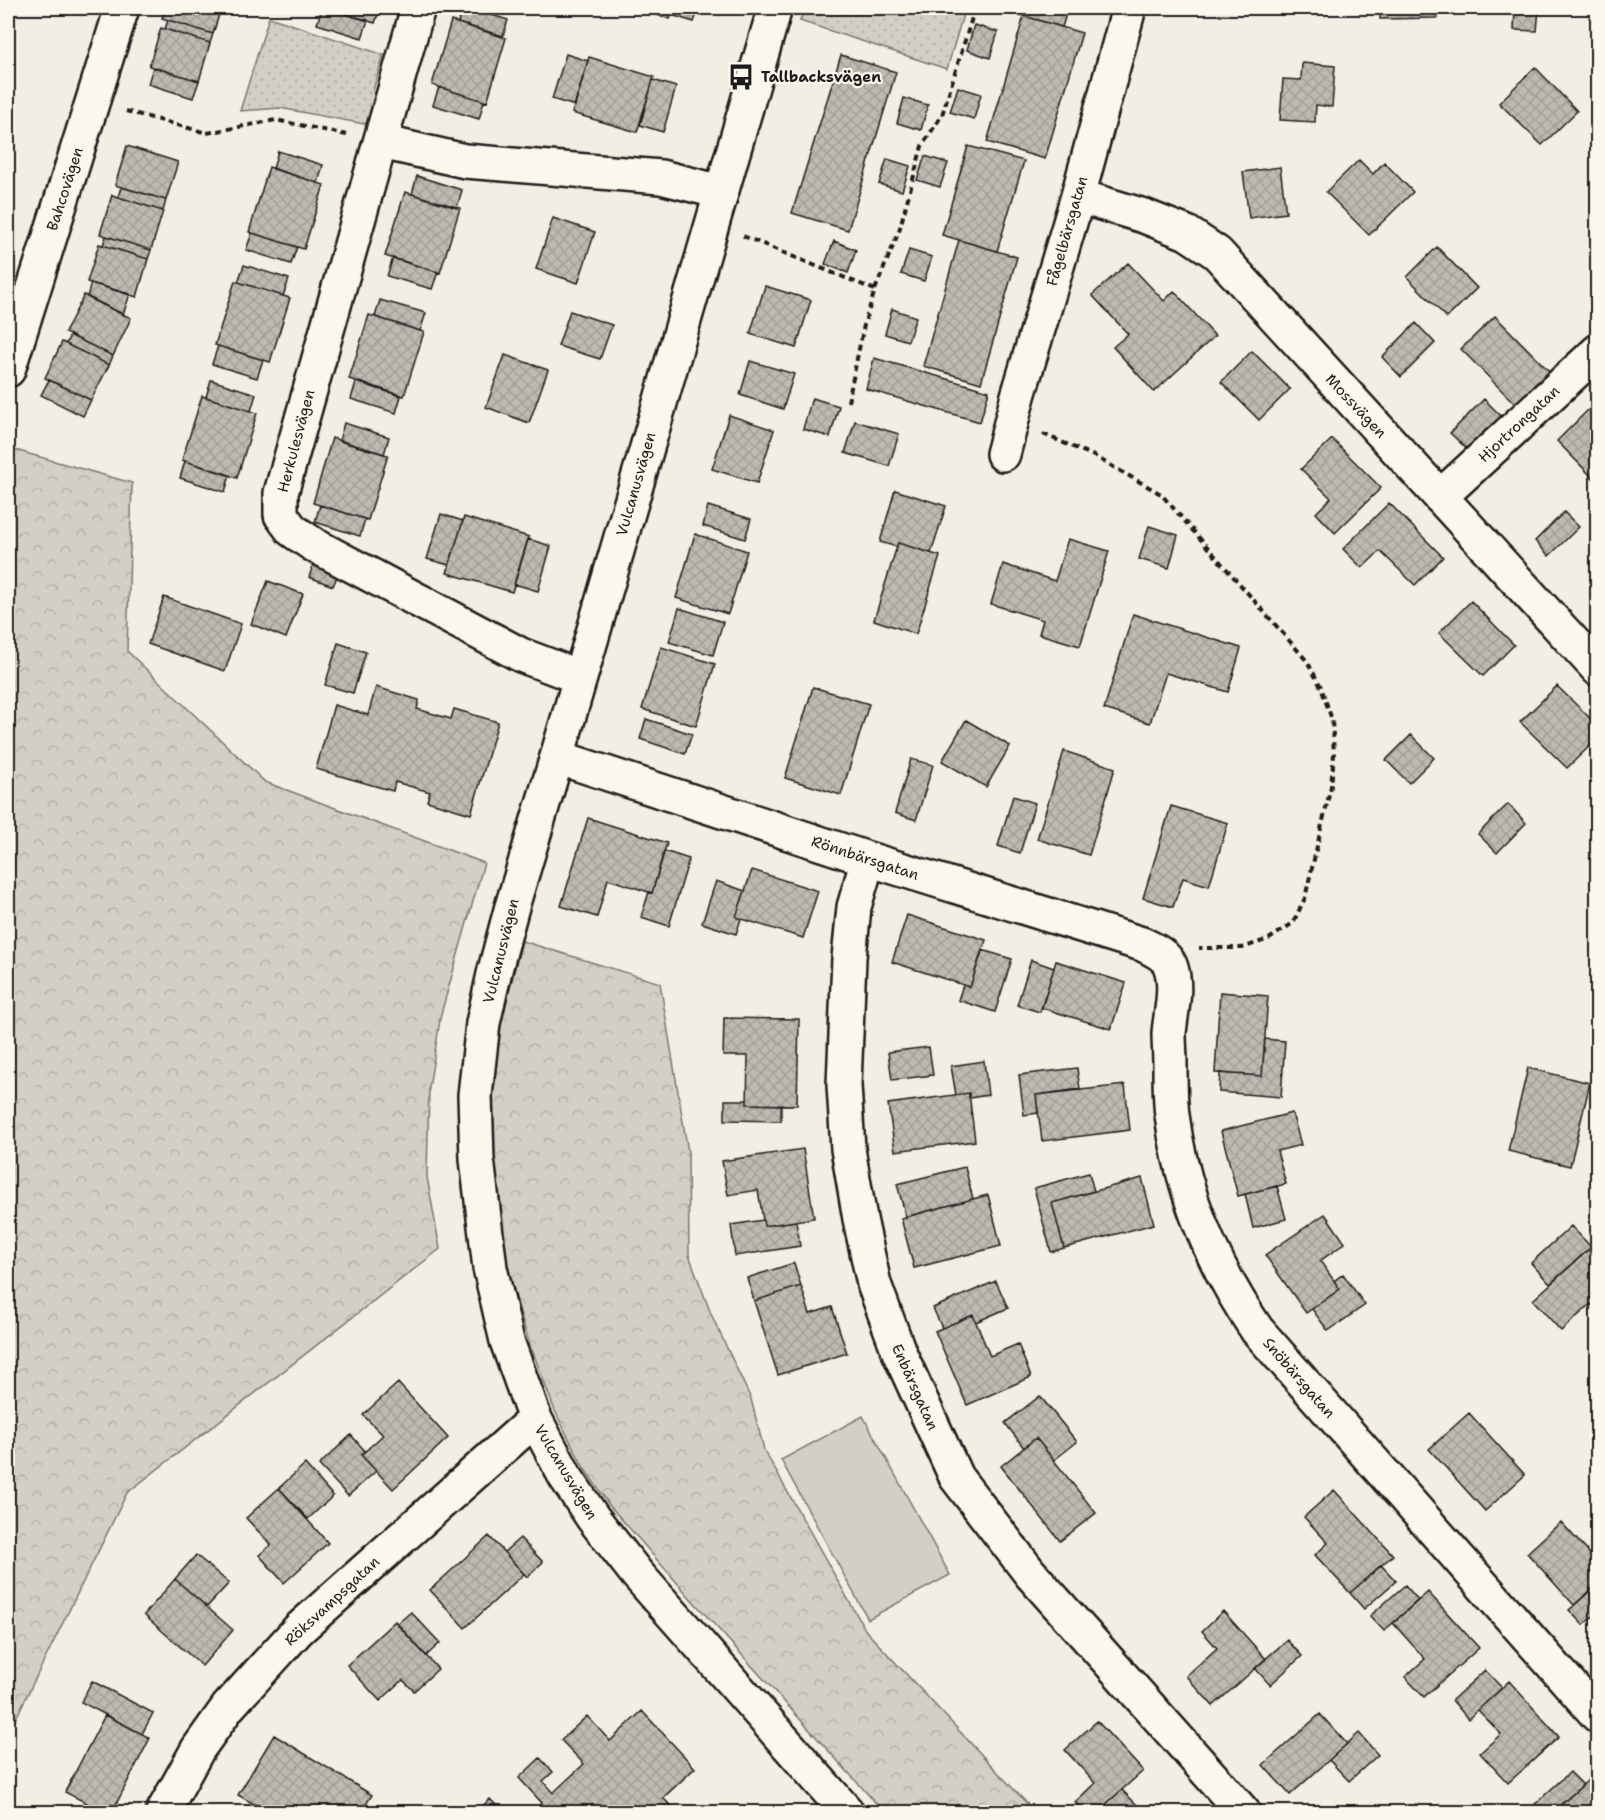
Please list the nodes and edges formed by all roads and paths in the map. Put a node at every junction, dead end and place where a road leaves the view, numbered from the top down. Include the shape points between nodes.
1 (122, 8) edge
2 (418, 8) edge
3 (775, 8) edge
4 (975, 8) edge
5 (1129, 8) edge
6 (93, 102) junction
7 (381, 142) junction
8 (721, 192) junction
9 (1078, 196) junction
10 (712, 223) junction
11 (875, 290) junction
12 (1598, 351) edge
13 (8, 370) edge
14 (848, 402) dead end
15 (1012, 420) junction
16 (1003, 454) dead end
17 (1440, 497) junction
18 (1598, 669) edge
19 (579, 677) junction
20 (557, 756) junction
21 (868, 859) junction
22 (1165, 958) junction
23 (535, 1419) junction
24 (1598, 1716) edge
25 (163, 1812) edge
26 (847, 1812) edge
27 (1243, 1812) edge

1 - 6 street, Bahcovägen
2 - 7 street, Herkulesvägen
3 - 8 street, Vulcanusvägen
4 - 11 path via 942,115 922,146 898,231
5 - 9 street, Fågelbärsgatan
6 - 7 path via 207,133 276,120
6 - 13 street, Bahcovägen
7 - 8 street via 465,160 661,177
7 - 19 street, Herkulesvägen via 280,493 280,515 292,530 314,545 521,655
8 - 10 street, Vulcanusvägen
9 - 15 street, Fågelbärsgatan
9 - 17 street, Mossvägen via 1187,233 1217,254
10 - 11 path
10 - 19 street, Vulcanusvägen
11 - 14 path
12 - 17 street, Hjortrongatan
15 - 16 street, Fågelbärsgatan
15 - 22 path via 1094,456 1161,494 1307,661 1332,720 1331,786 1305,898 1293,923 1269,939 1242,948 1204,948
17 - 18 street, Mossvägen
19 - 20 street, Vulcanusvägen
20 - 21 street, Rönnbärsgatan
20 - 23 street, Vulcanusvägen via 495,970 483,1023 475,1095 477,1159 490,1268 507,1341
21 - 22 street, Rönnbärsgatan via 1142,944
21 - 27 street, Enbärsgatan via 854,907 849,958 844,1085 848,1149 874,1284 899,1352 956,1477 1030,1573
22 - 24 street, Snöbärsgatan via 1174,981 1169,1036 1172,1113 1178,1150 1200,1224 1235,1298 1257,1330
23 - 25 street, Röksvampsgatan via 299,1629 228,1707 198,1749
23 - 26 street, Vulcanusvägen via 566,1476 637,1574

